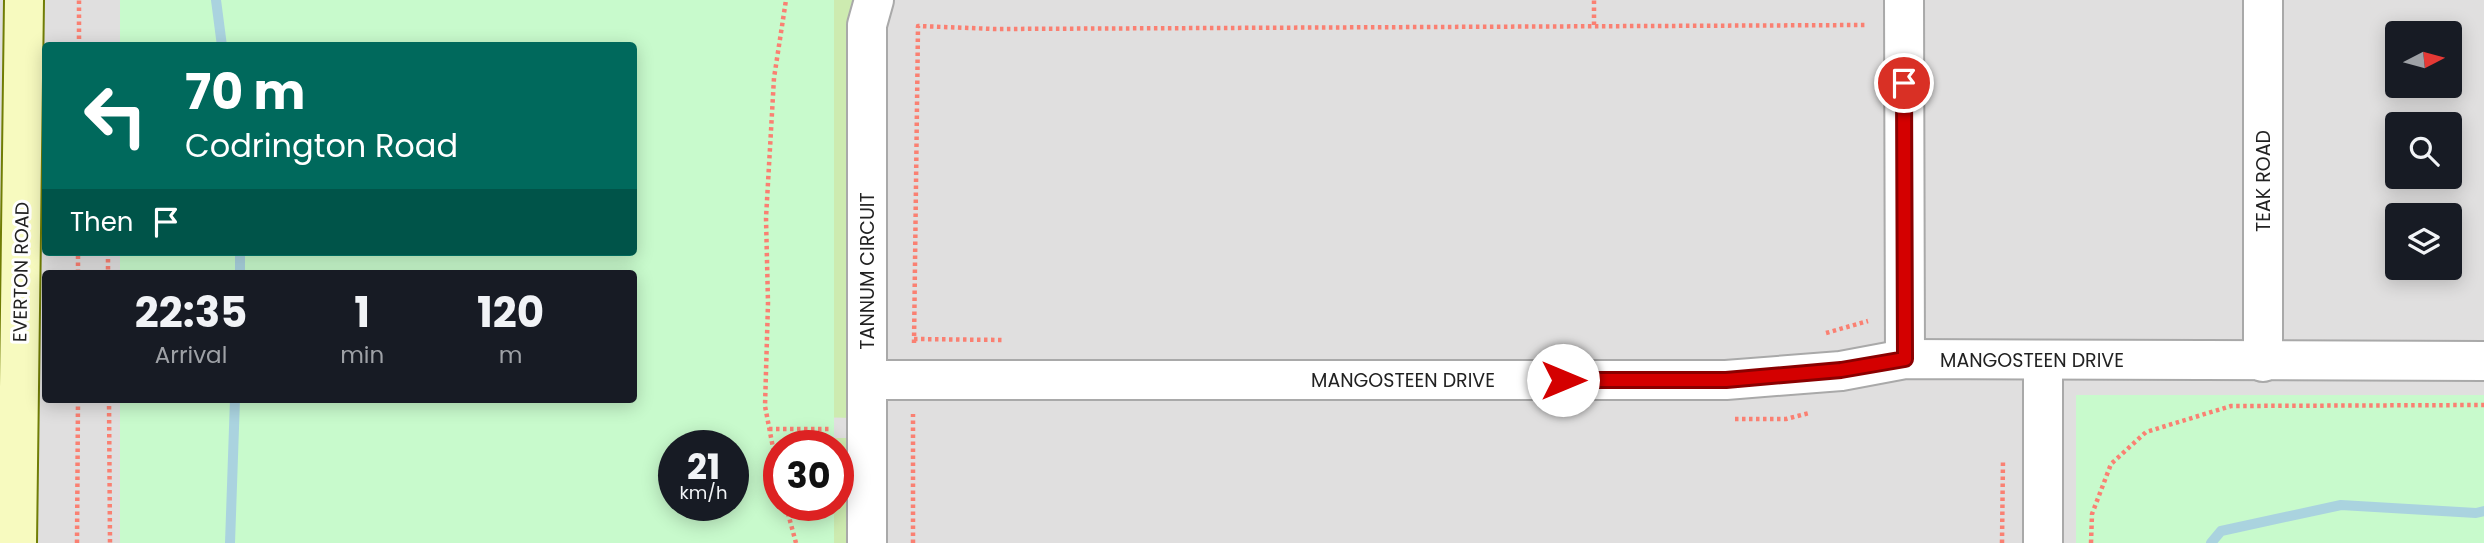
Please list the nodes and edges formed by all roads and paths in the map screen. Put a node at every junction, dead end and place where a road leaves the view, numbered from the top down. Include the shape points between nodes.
1 (24, 0) edge
2 (79, 0) edge
3 (786, 0) edge
4 (874, 0) edge
5 (1594, 0) edge
6 (1904, 0) edge
7 (2263, 0) edge
8 (1594, 25) junction
9 (1870, 25) dead end
10 (79, 42) edge
11 (11, 198) edge
12 (1905, 359) junction
13 (2043, 361) junction
14 (2484, 361) edge
15 (2263, 362) junction
16 (913, 379) junction
17 (867, 380) junction
18 (78, 403) edge
19 (109, 403) edge
20 (2484, 405) edge
21 (769, 430) edge
22 (2003, 449) dead end
23 (790, 521) edge
24 (17, 543) edge
25 (77, 543) edge
26 (110, 543) edge
27 (796, 543) edge
28 (867, 543) edge
29 (913, 543) edge
30 (2002, 543) edge
31 (2043, 543) edge
32 (2091, 543) edge

1 - 11 street, EVERTON ROAD
2 - 10 path
3 - 21 path via 774,78 766,218 765,407
4 - 17 street, TANNUM CIRCUIT via 867,25
5 - 8 path
6 - 12 street
7 - 15 street, TEAK ROAD
8 - 9 path
8 - 16 path via 918,26
11 - 24 street, EVERTON ROAD
12 - 13 street, MANGOSTEEN DRIVE
12 - 16 street, MANGOSTEEN DRIVE via 1726,380
13 - 15 street, MANGOSTEEN DRIVE
13 - 31 street
14 - 15 street, MANGOSTEEN DRIVE
16 - 17 street, MANGOSTEEN DRIVE
16 - 29 path
17 - 28 street, TANNUM CIRCUIT
18 - 25 path
19 - 26 path
20 - 32 path via 2231,406 2146,432 2110,464 2092,514
22 - 30 path
23 - 27 path

